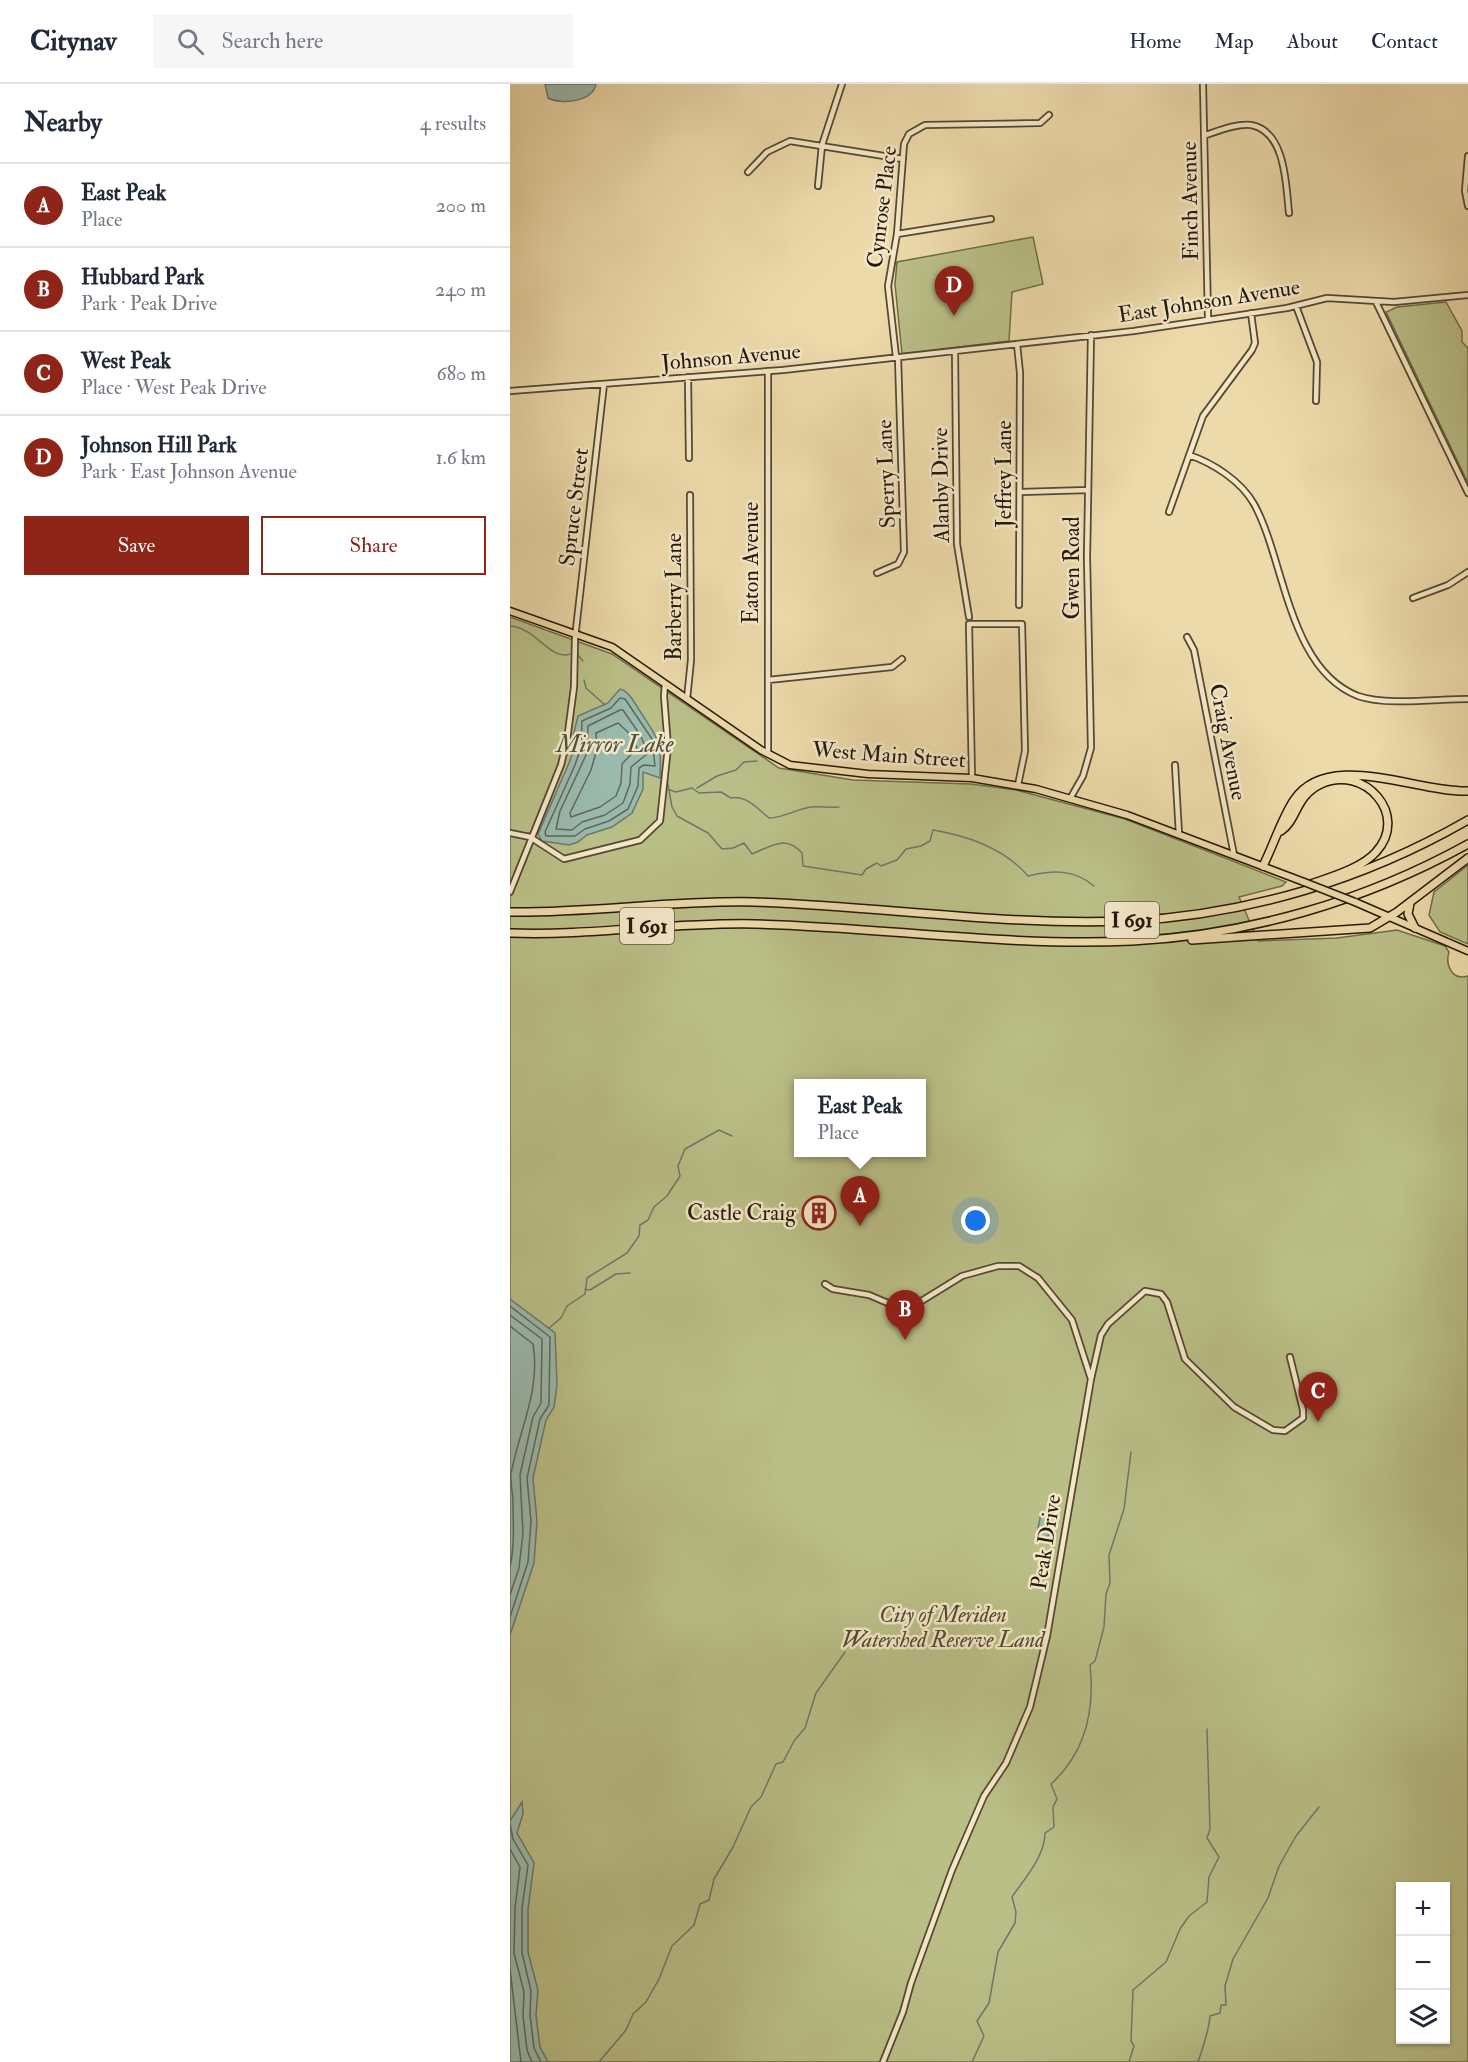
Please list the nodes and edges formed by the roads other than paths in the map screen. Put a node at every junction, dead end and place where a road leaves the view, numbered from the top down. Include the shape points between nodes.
1 (842, 84) edge
2 (1203, 84) edge
3 (1049, 115) dead end
4 (1206, 135) junction
5 (822, 145) junction
6 (1468, 156) edge
7 (903, 159) junction
8 (748, 172) dead end
9 (818, 186) dead end
10 (1468, 206) edge
11 (1289, 213) dead end
12 (991, 219) dead end
13 (897, 234) junction
14 (1468, 296) edge
15 (1376, 302) junction
16 (1296, 306) junction
17 (1251, 313) junction
18 (1208, 318) junction
19 (1091, 335) junction
20 (1017, 344) junction
21 (955, 351) junction
22 (897, 357) junction
23 (768, 371) junction
24 (688, 377) junction
25 (604, 384) junction
26 (510, 391) edge
27 (1317, 401) dead end
28 (1189, 456) junction
29 (689, 458) dead end
30 (1088, 490) junction
31 (1021, 492) junction
32 (1468, 493) edge
33 (690, 495) dead end
34 (1170, 512) dead end
35 (1468, 572) edge
36 (877, 573) dead end
37 (1413, 598) dead end
38 (1019, 605) dead end
39 (510, 611) edge
40 (969, 618) dead end
41 (576, 633) junction
42 (1187, 637) dead end
43 (902, 659) dead end
44 (768, 680) junction
45 (665, 684) junction
46 (687, 699) junction
47 (1468, 699) edge
48 (768, 754) junction
49 (1175, 765) dead end
50 (972, 778) junction
51 (1018, 785) junction
52 (1468, 791) edge
53 (1071, 797) junction
54 (1468, 820) edge
55 (1281, 831) junction
56 (510, 833) edge
57 (1179, 834) junction
58 (530, 837) junction
59 (1468, 844) edge
60 (1234, 855) junction
61 (1468, 858) edge
62 (1263, 866) junction
63 (511, 883) edge
64 (510, 892) edge
65 (1280, 897) junction
66 (1411, 902) junction
67 (514, 912) edge
68 (1389, 917) junction
69 (1415, 928) junction
70 (512, 934) edge
71 (1156, 939) junction
72 (1468, 951) edge
73 (825, 1284) dead end
74 (1290, 1357) dead end
75 (1091, 1379) junction
76 (883, 2062) edge

1 - 5 street
2 - 4 street, Finch Avenue
3 - 7 street, Cynrose Place via 1040,123 925,125 909,134
4 - 11 street via 1251,125 1268,133 1285,176
4 - 18 street, Finch Avenue
5 - 7 street
5 - 8 street via 790,141 778,146
5 - 9 street
6 - 10 street
7 - 13 street, Cynrose Place
12 - 13 street
13 - 22 street, Cynrose Place via 888,286
14 - 15 street, East Johnson Avenue
15 - 16 street, East Johnson Avenue via 1327,298
15 - 32 street
16 - 17 street, East Johnson Avenue
16 - 27 street via 1317,362
17 - 18 street, East Johnson Avenue
17 - 28 street via 1255,343 1252,350 1203,416
18 - 19 street, East Johnson Avenue
19 - 20 street, East Johnson Avenue
19 - 30 street, Gwen Road
20 - 21 street, East Johnson Avenue
20 - 31 street, Jeffrey Lane
21 - 22 street, Johnson Avenue
21 - 40 street, Alanby Drive via 957,544
22 - 23 street, Johnson Avenue
22 - 36 street, Sperry Lane via 904,552 898,564
23 - 24 street, Johnson Avenue
23 - 44 street, Eaton Avenue
24 - 25 street, Johnson Avenue
24 - 29 street
25 - 26 street, Johnson Avenue
25 - 41 street, Spruce Street
28 - 34 street
28 - 47 street via 1216,466 1252,501 1301,635 1336,682 1374,699
30 - 31 street
30 - 53 street, Gwen Road via 1091,748 1083,776
31 - 38 street, Jeffrey Lane
33 - 46 street, Barberry Lane via 691,660
35 - 37 street via 1448,585
39 - 41 main road, West Main Street
41 - 45 main road, West Main Street via 612,647
41 - 58 street, Spruce Street via 565,751
42 - 60 street, Craig Avenue via 1194,650
43 - 44 street via 892,667
44 - 48 street, Eaton Avenue
45 - 46 main road, West Main Street
45 - 58 street via 668,747 662,816 656,827 633,843 564,859
46 - 48 main road, West Main Street
48 - 50 main road, West Main Street via 796,766 845,772
49 - 57 street
50 - 51 main road, West Main Street
50 - 51 street via 969,624 1022,624 1025,751
51 - 53 main road, West Main Street
52 - 55 highway via 1349,775 1329,776 1311,783 1299,794
53 - 57 main road, West Main Street
54 - 65 highway, I 691 via 1376,866
55 - 62 highway
55 - 65 highway via 1305,795 1334,780 1353,780 1368,786 1380,798 1387,815 1384,840 1371,857
56 - 58 street
57 - 60 main road, West Main Street
58 - 63 street, Spruce Street
59 - 71 highway, I 691 via 1398,879 1327,905 1242,927
60 - 62 main road, West Main Street
61 - 66 highway
62 - 68 main road, West Main Street, bridge
63 - 64 street, Spruce Street
65 - 67 highway, I 691 via 1195,914 1095,921 744,902
66 - 68 highway
66 - 69 highway via 1408,916
68 - 69 main road, West Main Street
68 - 71 highway via 1365,929 1177,941
69 - 72 main road, West Main Street
70 - 71 highway, I 691 via 738,923 1068,942
73 - 75 street, Peak Drive via 869,1294 902,1309 962,1276 998,1266 1019,1266 1038,1278 1071,1320
74 - 75 street via 1302,1418 1285,1431 1273,1430 1234,1407 1185,1359 1167,1302 1161,1294 1145,1291 1101,1335
75 - 76 street, Peak Drive via 1047,1636 1030,1707 1006,1763 984,1796 952,1870

